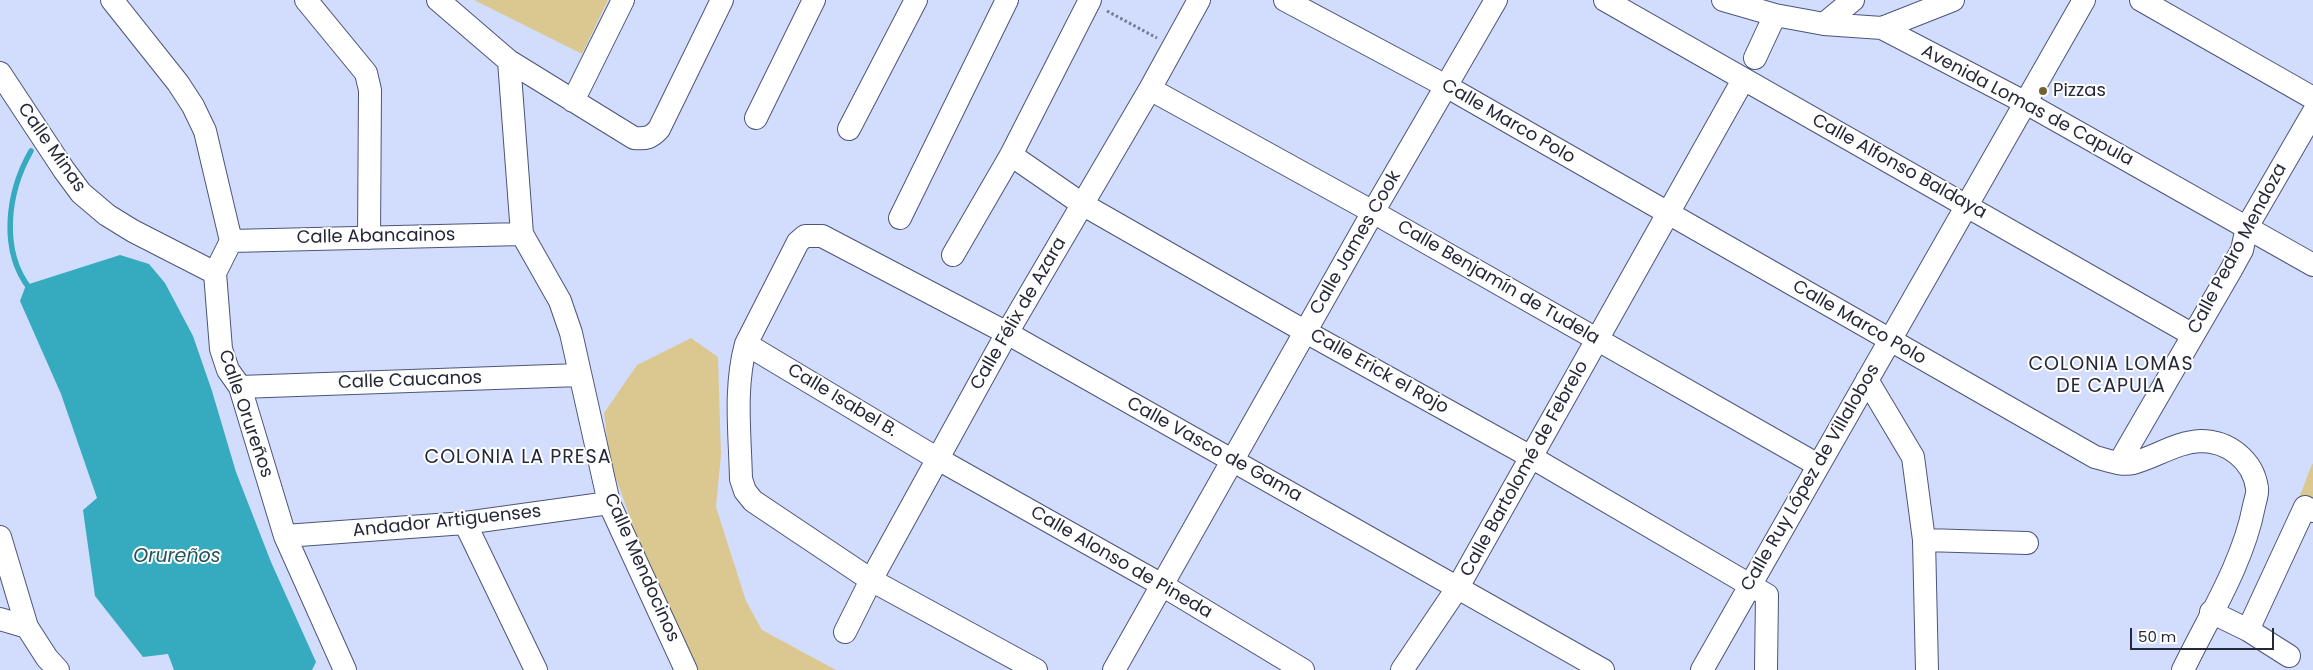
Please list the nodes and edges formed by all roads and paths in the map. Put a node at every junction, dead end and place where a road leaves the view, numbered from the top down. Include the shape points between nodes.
1 (112, 0) edge
2 (306, 0) edge
3 (438, 0) edge
4 (623, 0) edge
5 (722, 0) edge
6 (814, 0) edge
7 (916, 0) edge
8 (1007, 0) edge
9 (1199, 0) edge
10 (1285, 0) edge
11 (1496, 0) edge
12 (1605, 0) edge
13 (1723, 0) edge
14 (1853, 0) edge
15 (1953, 0) edge
16 (2084, 0) edge
17 (2141, 0) edge
18 (1088, 1) edge
19 (1775, 15) junction
20 (1824, 24) junction
21 (1882, 28) junction
22 (1174, 46) junction
23 (1755, 58) dead end
24 (509, 61) junction
25 (0, 73) edge
26 (1743, 80) junction
27 (1446, 86) junction
28 (1150, 90) junction
29 (2313, 98) edge
30 (573, 101) junction
31 (2026, 103) junction
32 (2313, 113) edge
33 (756, 118) dead end
34 (849, 129) dead end
35 (1011, 155) junction
36 (1082, 204) junction
37 (1966, 205) junction
38 (1373, 212) junction
39 (1667, 213) junction
40 (900, 218) dead end
41 (2247, 227) junction
42 (522, 234) junction
43 (369, 238) junction
44 (231, 241) junction
45 (953, 255) dead end
46 (2313, 265) edge
47 (214, 273) junction
48 (1306, 332) junction
49 (1007, 333) junction
50 (2193, 335) junction
51 (1597, 340) junction
52 (1889, 340) junction
53 (746, 344) junction
54 (580, 374) junction
55 (1868, 380) junction
56 (240, 387) junction
57 (1531, 457) junction
58 (938, 459) junction
59 (1234, 461) junction
60 (2118, 463) junction
61 (1818, 465) junction
62 (609, 503) junction
63 (2309, 509) edge
64 (465, 524) junction
65 (0, 536) edge
66 (285, 536) junction
67 (1924, 540) junction
68 (2027, 542) dead end
69 (871, 580) junction
70 (1751, 584) junction
71 (1162, 585) junction
72 (1458, 587) junction
73 (2211, 612) junction
74 (0, 619) edge
75 (27, 627) junction
76 (2248, 630) junction
77 (845, 632) dead end
78 (2289, 656) dead end
79 (58, 670) edge
80 (345, 670) edge
81 (536, 670) edge
82 (686, 670) edge
83 (1036, 670) edge
84 (1114, 670) edge
85 (1303, 670) edge
86 (1402, 670) edge
87 (1603, 670) edge
88 (1702, 670) edge
89 (1766, 670) edge
90 (1927, 670) edge
91 (2183, 670) edge

1 - 44 street via 193,106 205,131
2 - 43 street via 366,73 370,90
3 - 24 street
4 - 30 street
5 - 30 street via 653,136 634,138
6 - 33 street
7 - 34 street
8 - 40 street
9 - 22 street, Calle Félix de Azara
10 - 27 street, Calle Marco Polo
11 - 27 street, Calle James Cook
12 - 26 street, Calle Alfonso Baldaya
13 - 19 street, Avenida Lomas de Capula
14 - 20 street
15 - 21 street
16 - 31 street, Calle Ruy López de Villalobos
17 - 29 street
18 - 22 path
18 - 35 street
19 - 20 street, Avenida Lomas de Capula
19 - 23 street
20 - 21 street, Avenida Lomas de Capula
21 - 31 street, Avenida Lomas de Capula
22 - 28 street, Calle Félix de Azara
24 - 30 street
24 - 42 street, Calle Mendocinos
25 - 47 street, Calle Minas via 81,193 133,231
26 - 37 street, Calle Alfonso Baldaya
26 - 39 street, Calle Bartolomé de Febrelo
27 - 38 street, Calle James Cook
27 - 39 street, Calle Marco Polo
28 - 36 street, Calle Félix de Azara
28 - 38 street, Calle Benjamín de Tudela
31 - 37 street, Calle Ruy López de Villalobos
31 - 41 street, Avenida Lomas de Capula
32 - 41 street, Calle Pedro Mendoza
35 - 36 street, Calle Erick el Rojo
35 - 45 street
36 - 48 street, Calle Erick el Rojo
36 - 49 street, Calle Félix de Azara
37 - 50 street, Calle Alfonso Baldaya
37 - 52 street, Calle Ruy López de Villalobos
38 - 48 street, Calle James Cook
38 - 51 street, Calle Benjamín de Tudela
39 - 51 street, Calle Bartolomé de Febrelo
39 - 52 street, Calle Marco Polo
41 - 46 street, Avenida Lomas de Capula
41 - 50 street, Calle Pedro Mendoza via 2242,250
42 - 43 street, Calle Abancainos
42 - 54 street, Calle Mendocinos via 560,301
43 - 44 street, Calle Abancainos
44 - 47 street
47 - 56 street, Calle Orureños via 221,349 228,370
48 - 57 street, Calle Erick el Rojo
48 - 59 street, Calle James Cook
49 - 53 street, Calle Vasco de Gama via 822,236 805,236 798,242
49 - 58 street, Calle Félix de Azara
49 - 59 street, Calle Vasco de Gama
50 - 60 street, Calle Pedro Mendoza
51 - 57 street, Calle Bartolomé de Febrelo
51 - 61 street, Calle Benjamín de Tudela
52 - 55 street, Calle Ruy López de Villalobos
52 - 60 street, Calle Marco Polo via 2095,457
53 - 58 street, Calle Isabel B.
53 - 69 street via 738,378 740,479 745,491 753,501
54 - 56 street, Calle Caucanos
54 - 62 street, Calle Mendocinos
55 - 61 street, Calle Ruy López de Villalobos
55 - 67 street via 1912,457
56 - 66 street, Calle Orureños
57 - 70 street, Calle Erick el Rojo
57 - 72 street, Calle Bartolomé de Febrelo
58 - 69 street, Calle Félix de Azara
58 - 71 street, Calle Alonso de Pineda
59 - 71 street, Calle James Cook
59 - 72 street, Calle Vasco de Gama
60 - 73 street, Calle Marco Polo via 2132,464 2189,441 2210,441 2224,444 2249,468 2257,488 2251,521
61 - 70 street, Calle Ruy López de Villalobos
62 - 64 street, Andador Artiguenses
62 - 82 street, Calle Mendocinos
63 - 76 street
64 - 66 street, Andador Artiguenses
64 - 81 street
65 - 75 street
66 - 80 street, Calle Orureños
67 - 68 street
67 - 90 street
69 - 77 street, Calle Félix de Azara
69 - 83 street
70 - 88 street, Calle Ruy López de Villalobos
70 - 89 street, Calle Erick el Rojo via 1767,595
71 - 84 street, Calle James Cook
71 - 85 street, Calle Alonso de Pineda
72 - 86 street, Calle Bartolomé de Febrelo
72 - 87 street, Calle Vasco de Gama
73 - 76 street
73 - 91 street, Calle Marco Polo
74 - 75 street
75 - 79 street
76 - 78 street

